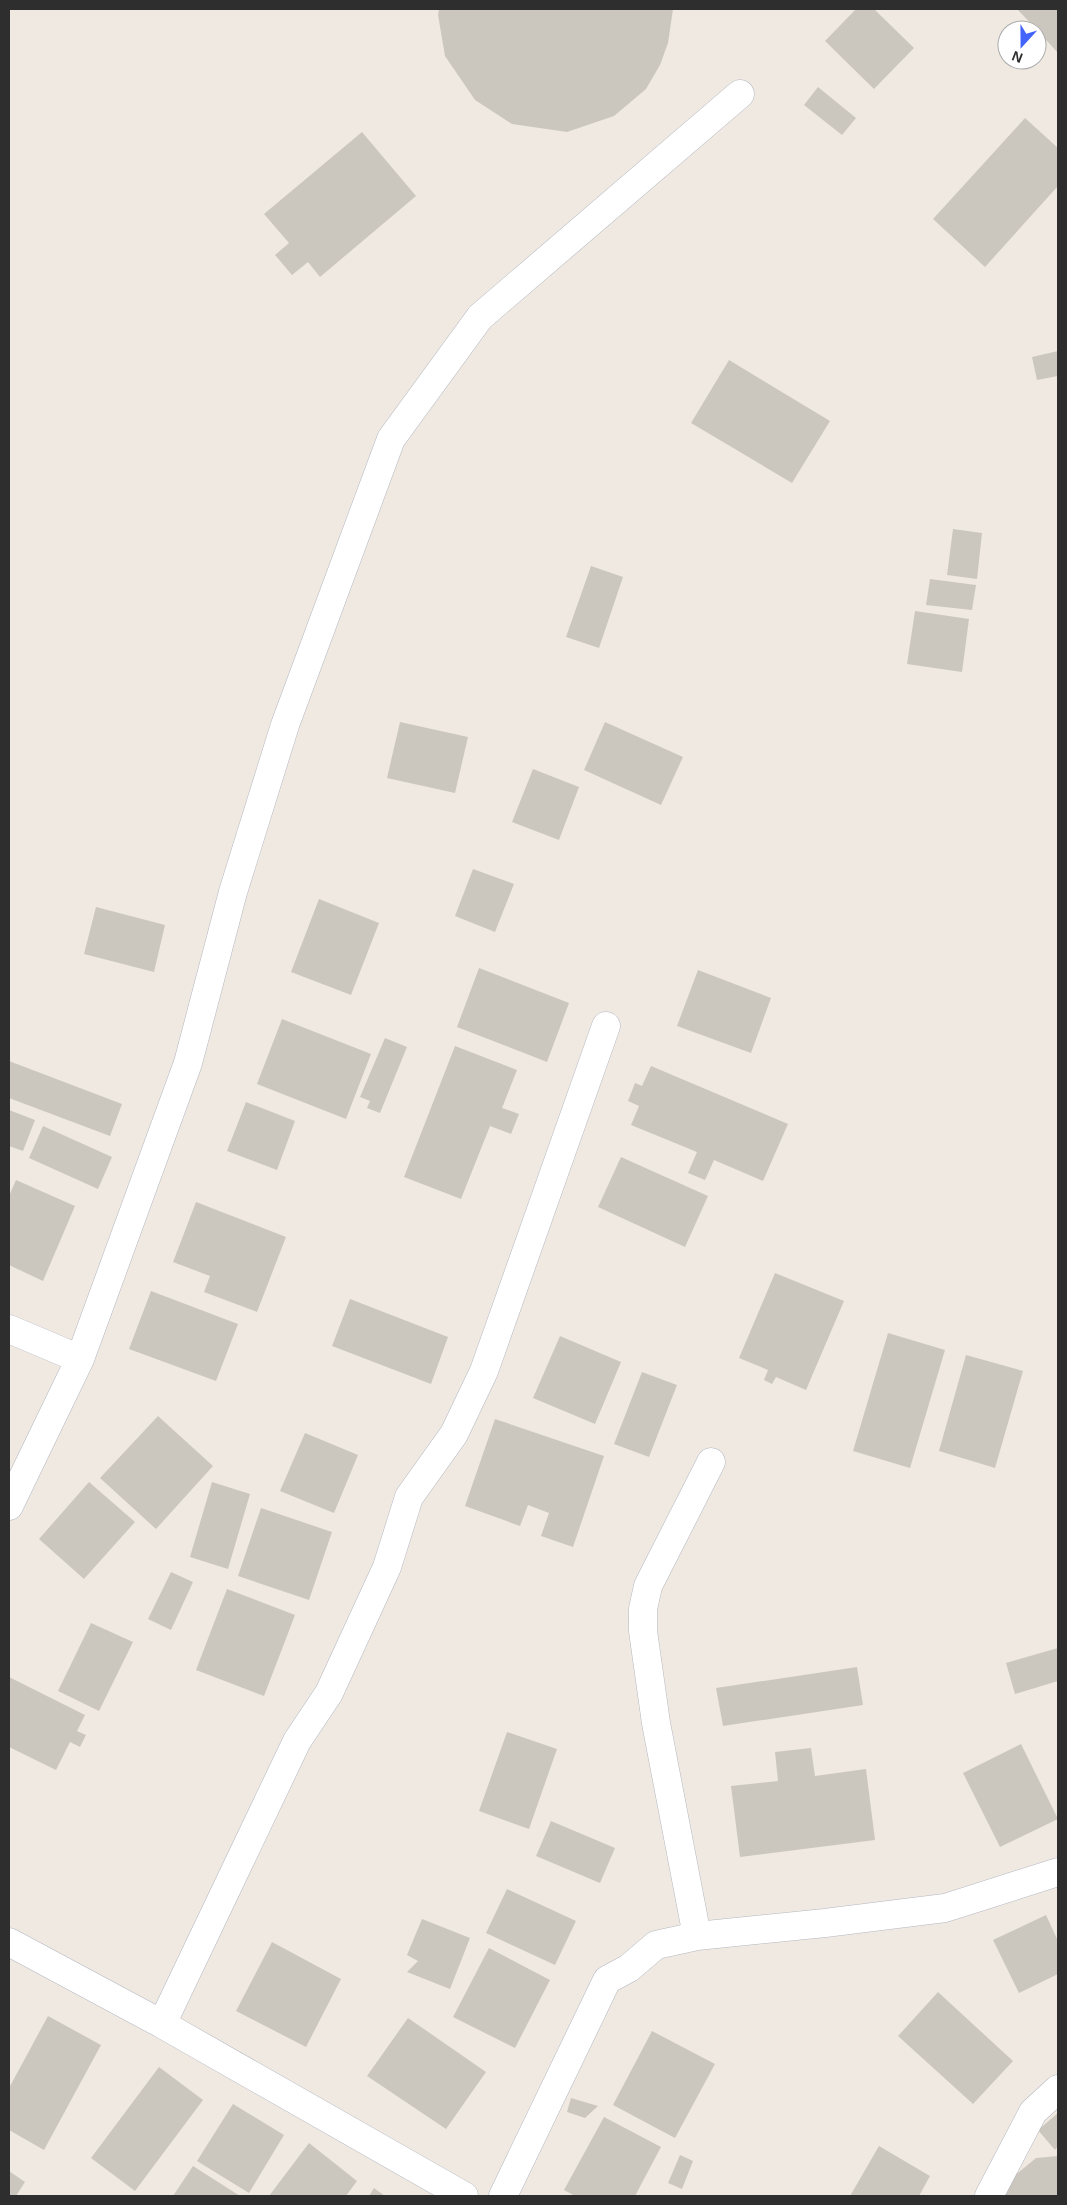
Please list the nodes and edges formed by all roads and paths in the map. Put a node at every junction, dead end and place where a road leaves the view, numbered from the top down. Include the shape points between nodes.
1 (740, 94) dead end
2 (606, 1026) dead end
3 (9, 1329) edge
4 (80, 1359) junction
5 (711, 1462) dead end
6 (9, 1506) edge
7 (1058, 1872) edge
8 (697, 1936) junction
9 (9, 1942) edge
10 (162, 2024) junction
11 (1058, 2089) edge
12 (464, 2196) edge
13 (503, 2196) edge
14 (989, 2196) edge

1 - 4 street via 480,317 391,439 285,725 233,892 188,1063
2 - 10 street via 484,1371 454,1434 408,1497 387,1567 329,1693 297,1741
3 - 4 street
4 - 6 street
5 - 8 street via 648,1586 643,1609 656,1724
7 - 8 street via 945,1908
8 - 13 street via 656,1945 629,1968 607,1980
9 - 10 street
10 - 12 street
11 - 14 street via 1033,2112

